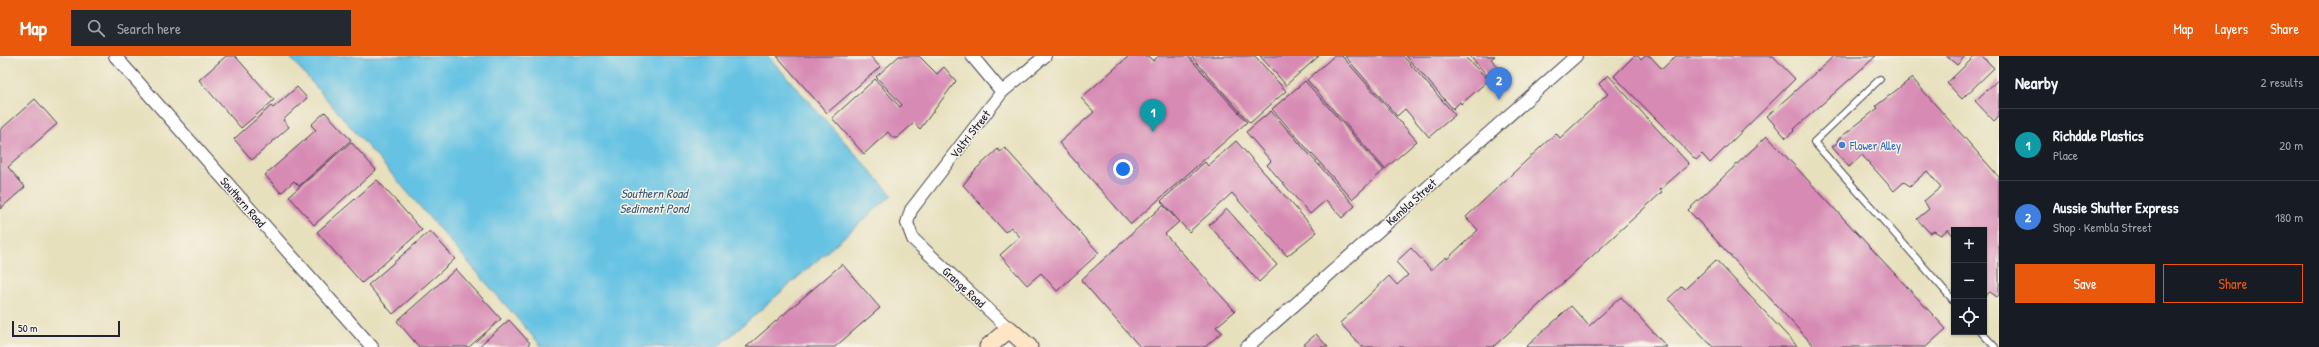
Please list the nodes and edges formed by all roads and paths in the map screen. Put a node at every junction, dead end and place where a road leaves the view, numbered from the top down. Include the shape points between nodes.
1 (114, 56) edge
2 (972, 56) edge
3 (1045, 56) edge
4 (1576, 56) edge
5 (1880, 79) dead end
6 (1002, 92) junction
7 (907, 223) joint
8 (1952, 299) edge
9 (1009, 329) junction
10 (1984, 335) edge
11 (372, 347) edge
12 (988, 347) edge
13 (1029, 347) edge
14 (1247, 347) edge
15 (1994, 347) edge

1 - 11 street, Southern Road
2 - 6 street
3 - 6 street, Voltri Street
4 - 14 street, Kembla Street
5 - 8 lane via 1814,142
6 - 7 street, Voltri Street via 912,210
7 - 9 street, Grange Road via 913,239
9 - 12 main road
9 - 13 main road, Grange Road
10 - 15 lane

